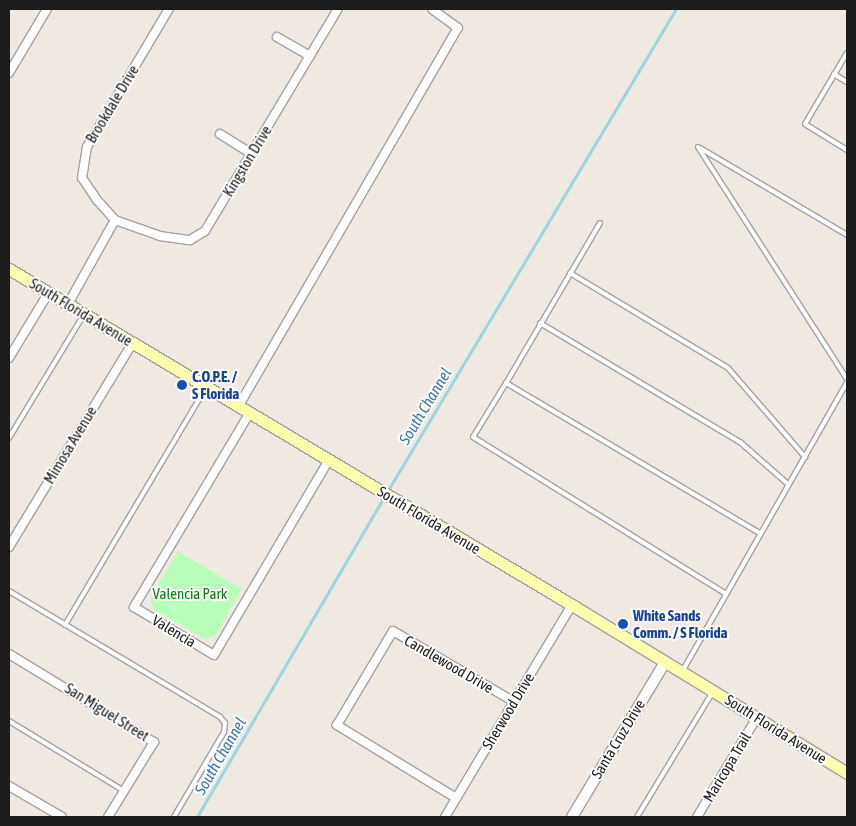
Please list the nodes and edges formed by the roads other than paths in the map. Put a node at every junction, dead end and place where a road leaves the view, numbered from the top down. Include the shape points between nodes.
1 (47, 9) edge
2 (169, 9) edge
3 (338, 9) edge
4 (432, 9) edge
5 (277, 37) dead end
6 (847, 54) edge
7 (310, 56) junction
8 (9, 73) edge
9 (834, 74) junction
10 (847, 82) edge
11 (220, 134) dead end
12 (847, 150) edge
13 (252, 154) junction
14 (115, 220) junction
15 (600, 223) dead end
16 (846, 235) edge
17 (9, 269) edge
18 (570, 273) junction
19 (49, 292) junction
20 (68, 304) junction
21 (84, 314) junction
22 (540, 323) junction
23 (132, 344) junction
24 (9, 358) edge
25 (847, 381) edge
26 (506, 383) junction
27 (206, 388) junction
28 (238, 407) junction
29 (249, 414) junction
30 (9, 438) edge
31 (805, 457) junction
32 (329, 460) junction
33 (788, 484) junction
34 (760, 533) junction
35 (9, 547) edge
36 (9, 591) edge
37 (725, 593) junction
38 (572, 605) junction
39 (65, 625) junction
40 (9, 654) edge
41 (665, 662) junction
42 (682, 672) junction
43 (713, 690) junction
44 (513, 701) junction
45 (757, 717) junction
46 (9, 721) edge
47 (847, 773) edge
48 (9, 786) edge
49 (124, 791) junction
50 (456, 798) junction
51 (62, 817) edge
52 (108, 817) edge
53 (174, 817) edge
54 (444, 817) edge
55 (572, 817) edge
56 (636, 817) edge
57 (697, 817) edge

1 - 8 street
2 - 14 street, Brookdale Drive via 87,146 82,178
3 - 7 street, Kingston Drive
4 - 28 street via 458,28
5 - 7 street
6 - 9 lane
7 - 13 street, Kingston Drive
9 - 10 lane
9 - 12 lane via 805,124
11 - 13 street
13 - 14 street, Kingston Drive via 205,231 190,240 160,236
14 - 20 street
15 - 18 lane
16 - 25 lane via 698,147
17 - 19 main road, South Florida Avenue
18 - 22 lane
18 - 31 lane via 728,368
19 - 20 main road, South Florida Avenue
19 - 24 street
20 - 21 main road, South Florida Avenue
21 - 23 main road, South Florida Avenue
21 - 30 lane
22 - 26 lane
22 - 33 lane via 740,442
23 - 27 main road, South Florida Avenue
23 - 35 street, Mimosa Avenue
25 - 31 lane
26 - 34 lane
26 - 37 lane via 473,437
27 - 28 main road, South Florida Avenue
27 - 39 lane
28 - 29 main road, South Florida Avenue
29 - 32 main road, South Florida Avenue
29 - 32 street, Valencia via 134,607 214,655
31 - 33 lane
32 - 38 main road, South Florida Avenue
33 - 34 lane
34 - 37 lane
36 - 39 lane
37 - 42 lane
38 - 41 main road, South Florida Avenue
38 - 44 street, Sherwood Drive
39 - 53 lane via 220,717 225,723 224,732
40 - 49 street, San Miguel Street via 154,742
41 - 42 main road, South Florida Avenue
41 - 55 street, Santa Cruz Drive
42 - 43 main road, South Florida Avenue
43 - 45 main road, South Florida Avenue
43 - 56 lane
44 - 50 street, Sherwood Drive
44 - 50 street, Candlewood Drive via 394,631 337,725
45 - 47 main road, South Florida Avenue
45 - 57 street, Maricopa Trail
46 - 49 lane
48 - 51 street
49 - 52 street, San Miguel Street
50 - 54 street, Sherwood Drive

